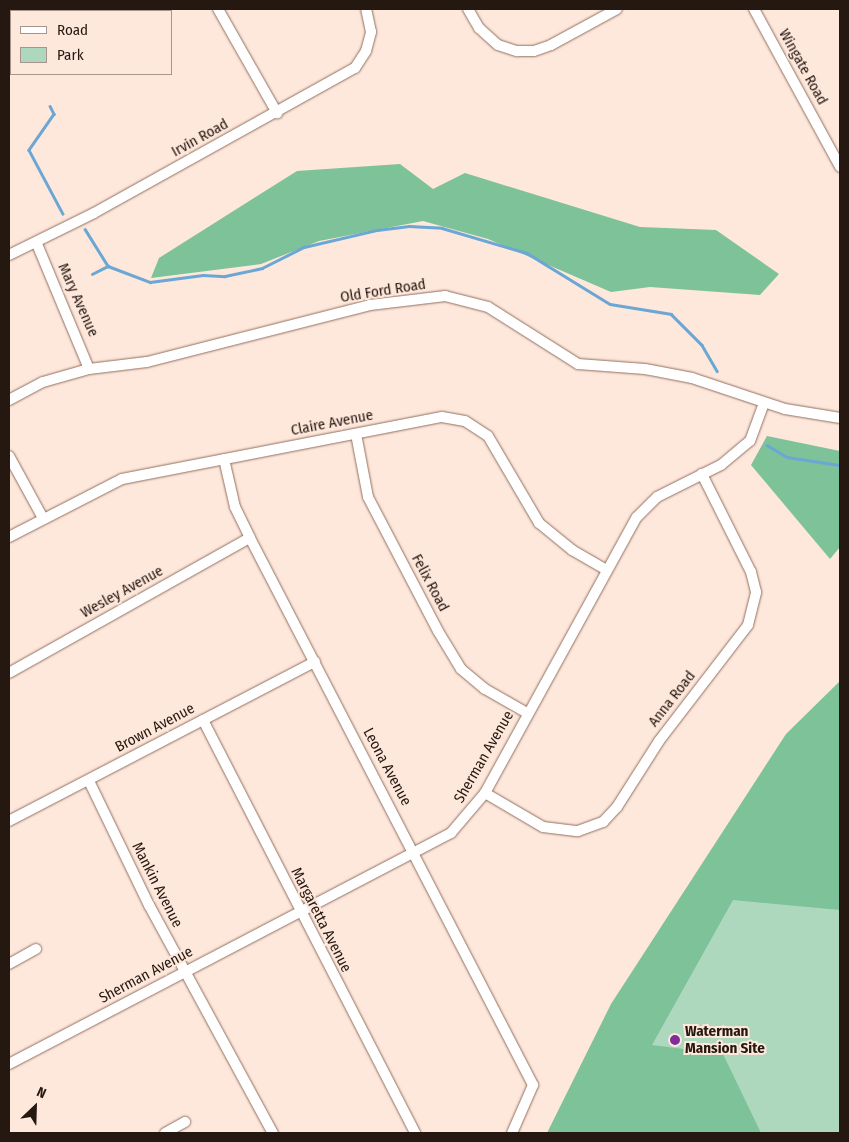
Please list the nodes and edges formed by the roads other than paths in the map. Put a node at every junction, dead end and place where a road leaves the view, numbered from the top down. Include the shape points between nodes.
1 (218, 9) edge
2 (468, 9) edge
3 (617, 9) edge
4 (754, 9) edge
5 (368, 13) edge
6 (277, 113) junction
7 (840, 166) edge
8 (37, 244) junction
9 (9, 255) edge
10 (89, 369) junction
11 (9, 400) edge
12 (764, 403) junction
13 (840, 418) edge
14 (356, 434) junction
15 (9, 456) edge
16 (224, 459) junction
17 (702, 474) junction
18 (43, 518) junction
19 (9, 537) edge
20 (250, 538) junction
21 (606, 570) junction
22 (315, 662) junction
23 (9, 673) edge
24 (526, 713) junction
25 (203, 720) junction
26 (89, 781) junction
27 (485, 793) junction
28 (9, 821) edge
29 (415, 853) junction
30 (300, 911) junction
31 (36, 949) dead end
32 (9, 964) edge
33 (186, 971) junction
34 (9, 1064) edge
35 (185, 1122) dead end
36 (165, 1133) edge
37 (272, 1133) edge
38 (415, 1133) edge
39 (512, 1133) edge

1 - 6 street
2 - 3 street via 479,28 498,45 527,51 551,45
4 - 7 street, Wingate Road
5 - 6 street, Irvin Road via 366,51 355,68
6 - 8 street, Irvin Road
8 - 9 street, Irvin Road
8 - 10 street, Mary Avenue
10 - 11 street, Old Ford Road via 42,382
10 - 12 street, Old Ford Road via 147,362 370,305 445,296 488,307 578,364 645,369 692,378
12 - 13 street, Old Ford Road
12 - 17 street, Sherman Avenue via 750,441 721,466
14 - 16 street, Claire Avenue
14 - 21 street, Claire Avenue via 442,417 456,418 477,427 494,444 538,522 564,545
14 - 24 street, Felix Road via 368,497 438,631 462,669 485,689
15 - 18 street
16 - 18 street, Claire Avenue via 122,479
16 - 20 street, Leona Avenue via 235,507
17 - 21 street, Sherman Avenue via 656,497 637,517
17 - 27 street, Anna Road via 751,572 756,592 748,625 659,741 618,807 604,822 578,831 543,827
18 - 19 street, Claire Avenue
20 - 22 street, Leona Avenue
20 - 23 street, Wesley Avenue
21 - 24 street, Sherman Avenue
22 - 25 street, Brown Avenue
22 - 29 street, Leona Avenue
24 - 27 street, Sherman Avenue
25 - 26 street, Brown Avenue
25 - 30 street, Margaretta Avenue
26 - 28 street, Brown Avenue
26 - 33 street, Mankin Avenue
27 - 29 street, Sherman Avenue via 451,833
29 - 30 street, Sherman Avenue
29 - 39 street, Leona Avenue via 533,1085
30 - 33 street, Sherman Avenue
30 - 38 street, Margaretta Avenue
31 - 32 street
33 - 34 street, Sherman Avenue
33 - 37 street, Mankin Avenue
35 - 36 street

